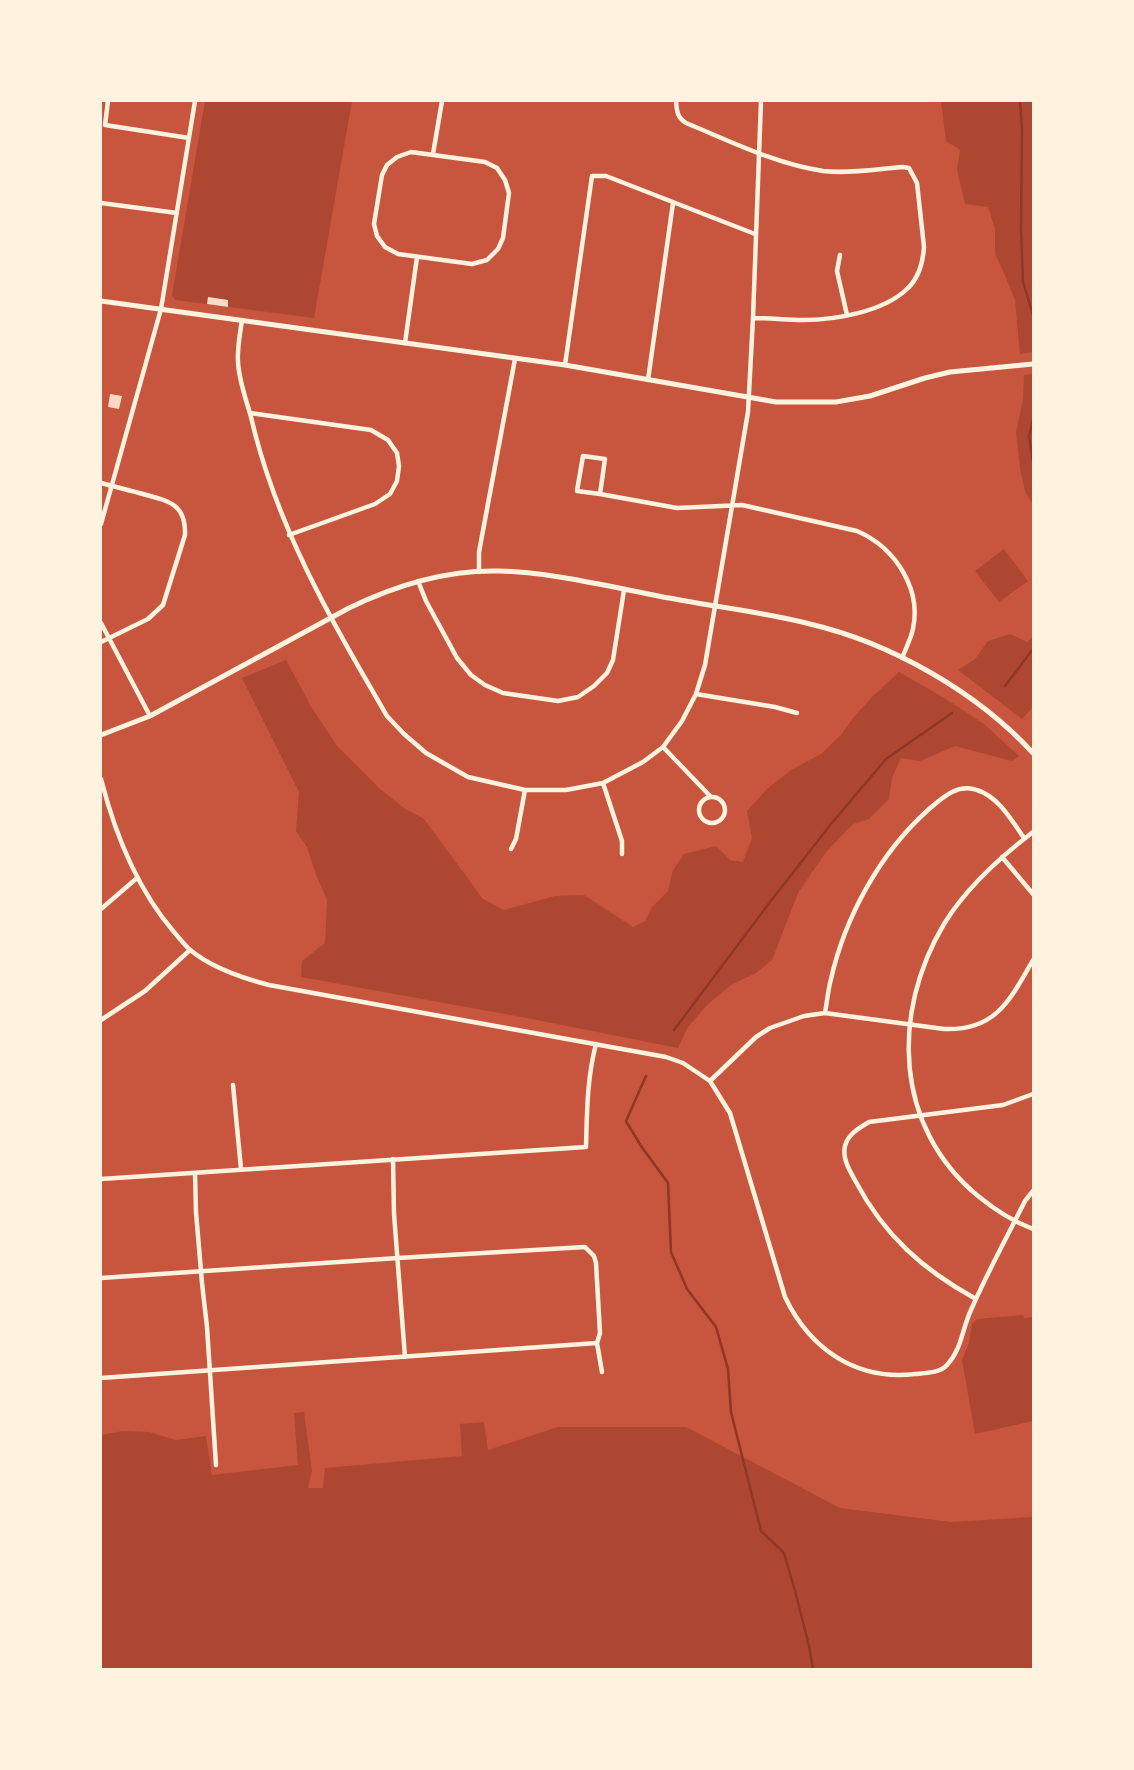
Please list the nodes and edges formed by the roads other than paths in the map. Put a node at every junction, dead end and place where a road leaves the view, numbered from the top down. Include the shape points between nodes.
1 (108, 101) edge
2 (195, 101) edge
3 (442, 101) edge
4 (676, 101) edge
5 (761, 101) edge
6 (189, 138) junction
7 (759, 152) junction
8 (433, 154) junction
9 (101, 203) edge
10 (673, 203) junction
11 (177, 213) junction
12 (756, 234) junction
13 (840, 255) dead end
14 (417, 257) junction
15 (101, 301) edge
16 (161, 309) junction
17 (847, 315) junction
18 (753, 318) junction
19 (242, 320) junction
20 (405, 343) junction
21 (515, 359) junction
22 (1033, 364) edge
23 (565, 365) junction
24 (648, 380) junction
25 (749, 397) junction
26 (250, 413) junction
27 (101, 483) edge
28 (111, 486) junction
29 (600, 494) junction
30 (732, 505) junction
31 (101, 524) edge
32 (289, 535) junction
33 (479, 572) junction
34 (418, 581) junction
35 (624, 590) junction
36 (714, 606) junction
37 (332, 617) junction
38 (101, 623) edge
39 (110, 639) junction
40 (101, 642) edge
41 (902, 658) junction
42 (696, 694) junction
43 (797, 713) dead end
44 (150, 716) junction
45 (101, 735) edge
46 (664, 746) junction
47 (1033, 753) edge
48 (101, 779) edge
49 (603, 783) junction
50 (525, 790) junction
51 (712, 797) junction
52 (1033, 832) edge
53 (1024, 838) junction
54 (511, 849) dead end
55 (622, 854) dead end
56 (1002, 857) junction
57 (137, 878) junction
58 (1033, 894) edge
59 (101, 909) edge
60 (190, 950) junction
61 (1033, 960) edge
62 (825, 1013) junction
63 (101, 1020) edge
64 (910, 1025) junction
65 (596, 1044) junction
66 (710, 1081) junction
67 (233, 1085) dead end
68 (1033, 1094) edge
69 (920, 1116) junction
70 (393, 1159) junction
71 (241, 1169) junction
72 (195, 1173) junction
73 (101, 1179) edge
74 (1033, 1191) edge
75 (1014, 1222) junction
76 (1033, 1229) edge
77 (398, 1258) junction
78 (202, 1271) junction
79 (101, 1278) edge
80 (976, 1299) junction
81 (597, 1343) junction
82 (405, 1357) junction
83 (209, 1370) junction
84 (602, 1372) dead end
85 (101, 1378) edge
86 (216, 1465) dead end

1 - 6 street via 105,125
2 - 6 street
3 - 8 street
4 - 7 street via 677,114 686,123
5 - 7 street
6 - 11 street
7 - 12 street
7 - 17 street via 802,167 825,171 909,168 917,183 924,247 922,264 908,288 894,299
8 - 14 street via 411,152 387,165 382,175 374,224 385,247 398,254
8 - 14 street via 485,162 497,168 509,193 503,238 487,260 472,264
9 - 11 street
10 - 12 street
10 - 23 street via 606,176 592,176
10 - 24 street
11 - 16 street
12 - 18 street
13 - 17 street via 837,271
14 - 20 street
15 - 16 street
16 - 19 street
16 - 28 street
17 - 18 street via 802,320
18 - 25 street
19 - 20 street
19 - 26 street via 238,362
20 - 21 street
21 - 23 street
21 - 33 street via 479,552
22 - 25 street via 950,372 870,396 836,402 776,402
23 - 24 street
24 - 25 street
25 - 30 street
26 - 32 street via 265,471
26 - 32 street via 371,430 388,440 397,453 397,481 390,494 375,504
27 - 28 street
28 - 31 street
28 - 39 street via 169,501 180,511 184,535 163,605 148,620
29 - 29 street via 577,491 583,456 605,458
29 - 30 street via 677,508
30 - 36 street
30 - 41 street via 856,531 883,547 904,571 913,598 911,635
32 - 37 street
33 - 34 street
33 - 35 street via 538,575
34 - 35 street via 457,658 471,675 503,692 558,701 578,696 607,673 613,660
34 - 37 street via 363,601
35 - 36 street
36 - 41 street via 812,624
36 - 42 street
37 - 44 street
37 - 50 street via 387,716 404,734 426,753 468,777
38 - 39 street
39 - 40 street
39 - 44 street
41 - 47 street via 967,697
42 - 43 street
42 - 46 street
44 - 45 street
46 - 49 street
46 - 51 street
48 - 57 street via 119,836
49 - 50 street via 566,790
49 - 55 street via 622,841
50 - 54 street via 516,839
51 - 51 street via 702,802 699,809 703,819 714,823 723,818 726,807 722,800
52 - 53 street
53 - 56 street
53 - 62 street via 1001,807 984,793 962,788 946,794 908,831 882,864 855,911 830,980
56 - 58 street
56 - 64 street via 963,897 944,924 919,980
57 - 59 street
57 - 60 street via 157,910
60 - 63 street via 145,991
60 - 65 street via 241,978 269,985
61 - 64 street via 1010,1000 1001,1010 975,1026 956,1030
62 - 64 street
62 - 66 street via 804,1016 770,1028 745,1046
64 - 69 street via 910,1080
65 - 66 street via 666,1056
65 - 70 street via 587,1097 586,1147
66 - 80 street via 730,1113 780,1284 793,1315 813,1340 834,1357 871,1372 899,1376 932,1372 946,1367 957,1354
67 - 71 street
68 - 69 street via 1004,1105
69 - 75 street via 934,1147 964,1186
69 - 80 street via 869,1122 853,1132 845,1146 845,1162 867,1204 887,1230 936,1275
70 - 71 street
70 - 77 street
71 - 72 street
72 - 73 street
72 - 78 street
74 - 75 street
75 - 76 street
75 - 80 street
77 - 78 street
77 - 81 street via 586,1247 596,1263 600,1333
77 - 82 street
78 - 79 street
78 - 83 street
81 - 82 street
81 - 84 street
82 - 83 street
83 - 85 street
83 - 86 street

